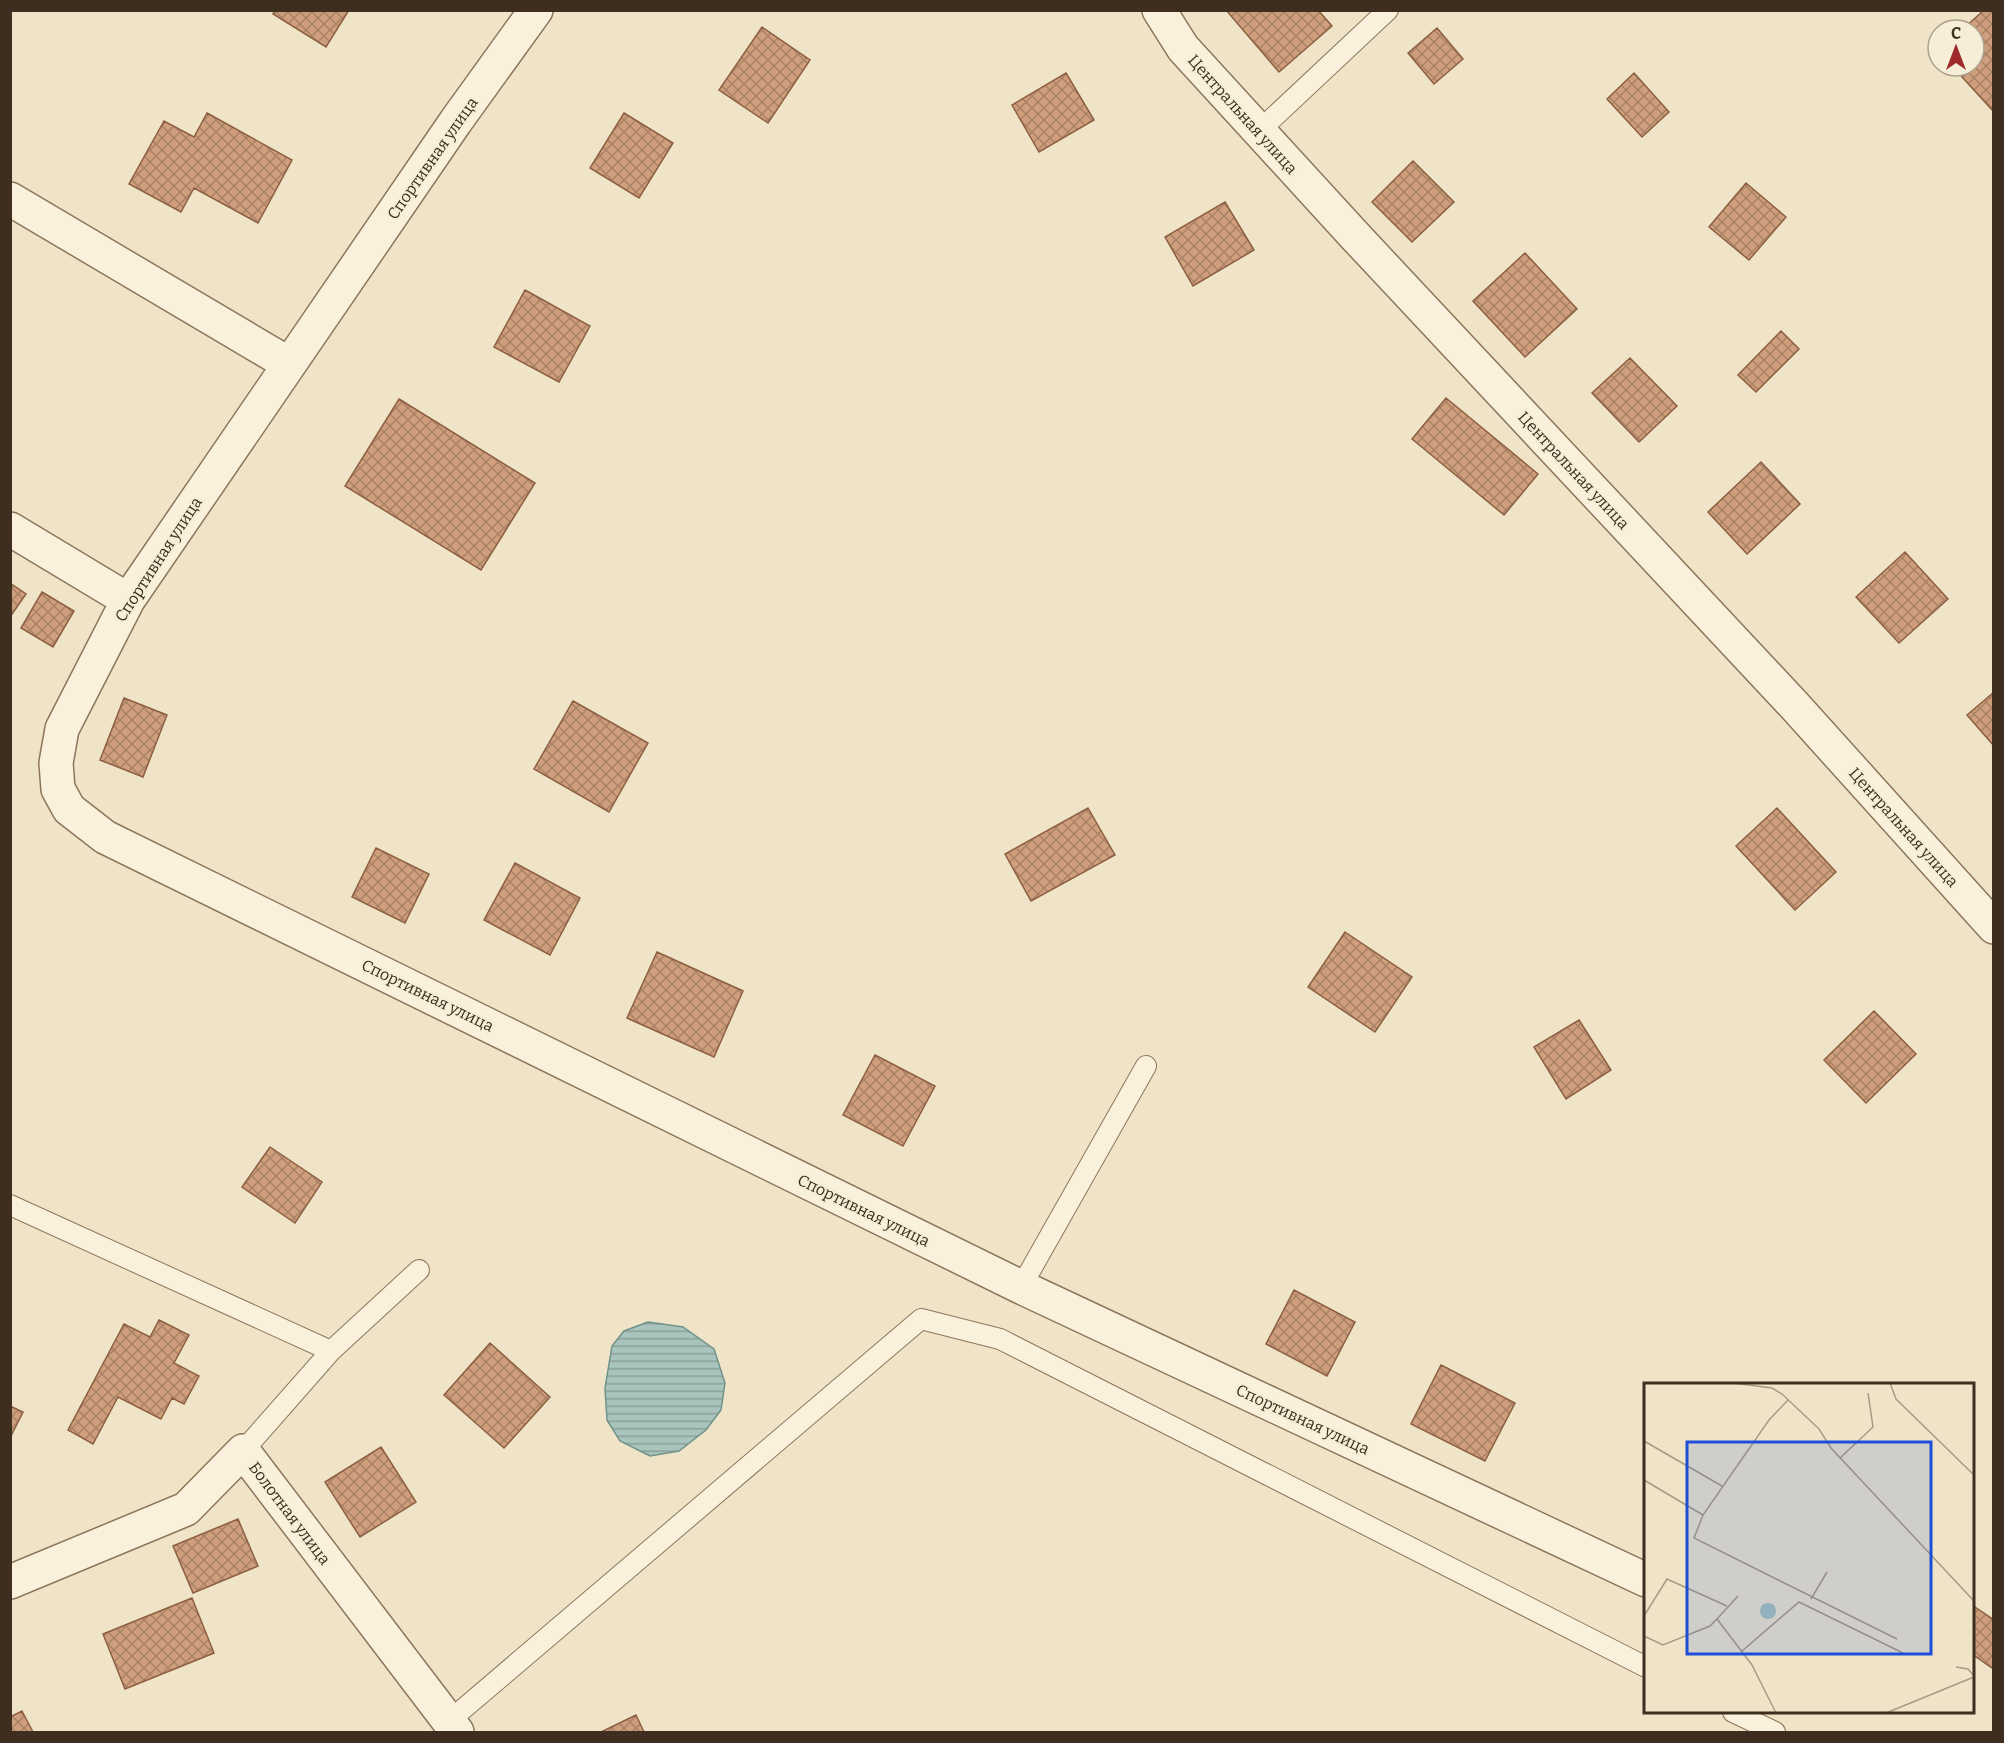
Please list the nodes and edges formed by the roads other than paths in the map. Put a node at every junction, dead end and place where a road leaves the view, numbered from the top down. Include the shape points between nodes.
1 (536, 10) edge
2 (1159, 10) edge
3 (1388, 10) edge
4 (1259, 131) junction
5 (10, 200) edge
6 (289, 364) junction
7 (10, 529) edge
8 (128, 600) junction
9 (1994, 927) edge
10 (1146, 1066) dead end
11 (10, 1205) edge
12 (419, 1270) dead end
13 (1021, 1287) junction
14 (331, 1351) junction
15 (243, 1452) junction
16 (1644, 1579) edge
17 (10, 1582) edge
18 (1644, 1666) edge
19 (1735, 1713) edge
20 (453, 1727) edge
21 (1775, 1732) edge

1 - 6 street, Спортивная улица
2 - 4 street, Центральная улица via 1183,48
3 - 4 lane
4 - 9 street, Центральная улица via 1794,705
5 - 6 street
6 - 8 street, Спортивная улица
7 - 8 street
8 - 13 street, Спортивная улица via 62,729 56,763 58,789 69,809 105,837
10 - 13 lane
11 - 14 lane
12 - 14 lane
13 - 16 street, Спортивная улица
14 - 15 lane
15 - 17 street, Болотная улица via 186,1509
15 - 20 street, Болотная улица
18 - 20 lane via 1000,1339 921,1319
19 - 21 lane

